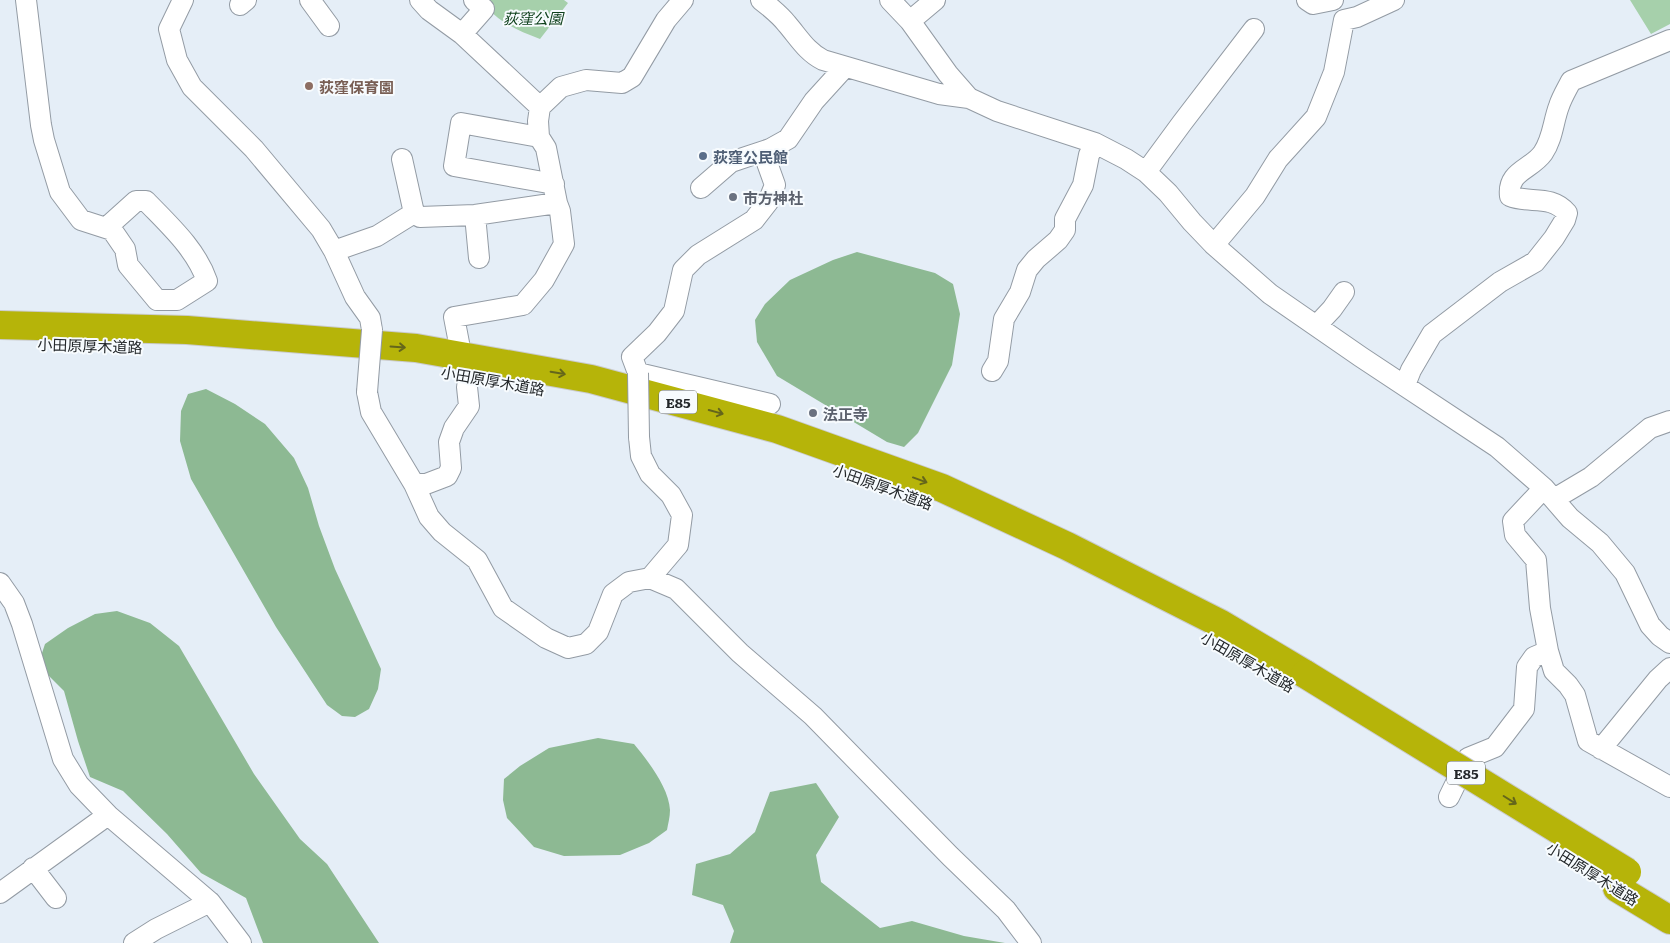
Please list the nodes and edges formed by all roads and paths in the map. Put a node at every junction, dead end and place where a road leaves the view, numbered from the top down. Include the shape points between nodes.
1 (26, 0) edge
2 (183, 0) edge
3 (310, 0) edge
4 (420, 0) edge
5 (474, 0) edge
6 (683, 0) edge
7 (761, 0) edge
8 (890, 0) edge
9 (935, 0) edge
10 (1307, 0) edge
11 (1333, 0) edge
12 (1394, 0) edge
13 (910, 21) junction
14 (329, 26) dead end
15 (1254, 29) dead end
16 (462, 34) junction
17 (1670, 40) edge
18 (844, 68) junction
19 (969, 98) junction
20 (540, 106) junction
21 (539, 137) junction
22 (1095, 143) junction
23 (770, 150) junction
24 (402, 159) dead end
25 (1146, 172) junction
26 (701, 188) dead end
27 (555, 194) junction
28 (414, 213) junction
29 (475, 215) junction
30 (106, 228) junction
31 (1214, 245) junction
32 (334, 251) junction
33 (480, 258) dead end
34 (1344, 292) dead end
35 (0, 325) edge
36 (1317, 325) junction
37 (0, 342) edge
38 (459, 343) tunnel mouth
39 (992, 371) dead end
40 (638, 373) junction
41 (1405, 385) junction
42 (467, 387) tunnel mouth
43 (770, 404) dead end
44 (1670, 421) edge
45 (414, 484) junction
46 (1549, 493) junction
47 (650, 578) junction
48 (0, 583) edge
49 (1670, 643) edge
50 (1548, 651) junction
51 (1670, 668) edge
52 (1300, 681) junction
53 (1601, 749) junction
54 (1670, 787) edge
55 (1449, 797) dead end
56 (108, 815) junction
57 (33, 868) junction
58 (1622, 880) junction
59 (0, 892) edge
60 (56, 898) dead end
61 (1670, 899) edge
62 (210, 902) junction
63 (1670, 920) edge
64 (134, 943) edge
65 (241, 943) edge
66 (1031, 943) edge

1 - 30 street via 41,125 60,192 81,220
2 - 32 street via 168,29 177,60 192,87 254,149 321,229
3 - 14 street
4 - 16 street
5 - 16 street via 484,9
6 - 20 street via 666,20 632,77 622,83 586,80 561,87
7 - 18 street via 815,56
8 - 13 street
9 - 13 street
10 - 11 street via 1314,4
12 - 31 street via 1344,20 1334,72 1316,117 1278,159 1255,196
13 - 19 street
15 - 25 street
16 - 20 street
17 - 41 street via 1571,82 1542,155 1512,179 1509,188 1510,196 1519,200 1540,199 1562,208 1567,213 1565,220 1536,262 1500,282 1432,334
18 - 19 street via 939,94
18 - 23 street via 814,101 788,139
19 - 22 street via 997,111
20 - 21 street
21 - 27 street via 546,148
21 - 27 street via 461,123 454,166
22 - 25 street
22 - 39 street via 1082,185 1065,219 1065,230 1027,270 1020,292 1004,319 998,361
23 - 26 street via 731,162
23 - 40 street via 766,160 775,185 768,202 754,220 698,255 683,270 674,311 632,357
24 - 28 street
25 - 31 street
27 - 29 street
27 - 38 street via 564,244 544,280 523,305 454,318
28 - 29 street via 420,218
28 - 32 street via 377,236
29 - 33 street
30 - 30 street via 112,230 121,242 128,265 157,300 177,300 207,281 202,266 186,244 146,201 136,201
31 - 36 street via 1270,294
32 - 45 street, bridge via 355,297 370,318 367,392 371,412
34 - 36 street
35 -> 52 highway, 小田原厚木道路 / E85 via 187,330 416,348 600,381 777,429 942,488 1067,546 1220,624
36 - 41 street
37 - 52 highway, 小田原厚木道路 / E85 via 189,347 409,365 589,397 781,448 934,504 1061,561
40 - 43 street
40 - 47 street, bridge via 641,456 650,474 670,495 682,515 678,545
41 - 46 street via 1497,447
42 - 45 street via 469,406 449,442 451,468 447,476 426,484
44 - 46 street via 1650,428 1591,477
45 - 47 street via 429,517 477,560 503,608 546,638 568,648 586,644 598,632 613,594 629,582
46 - 49 street via 1621,568 1650,625
46 - 50 street via 1513,522 1515,535 1536,560
47 - 66 street via 676,589 740,653 813,716 1006,910
48 - 56 street via 14,603 22,624 63,759 79,785
50 - 53 street via 1554,671 1575,695 1588,741
50 - 55 street via 1534,657 1528,666 1524,708 1495,747 1468,758
51 - 53 street
52 - 58 highway, 小田原厚木道路 / E85
53 - 54 street
56 - 57 street
56 - 62 street
57 - 59 street
57 - 60 street
58 - 61 highway, 小田原厚木道路 / E85
58 - 63 highway, 小田原厚木道路 / E85
62 - 64 street
62 - 65 street

